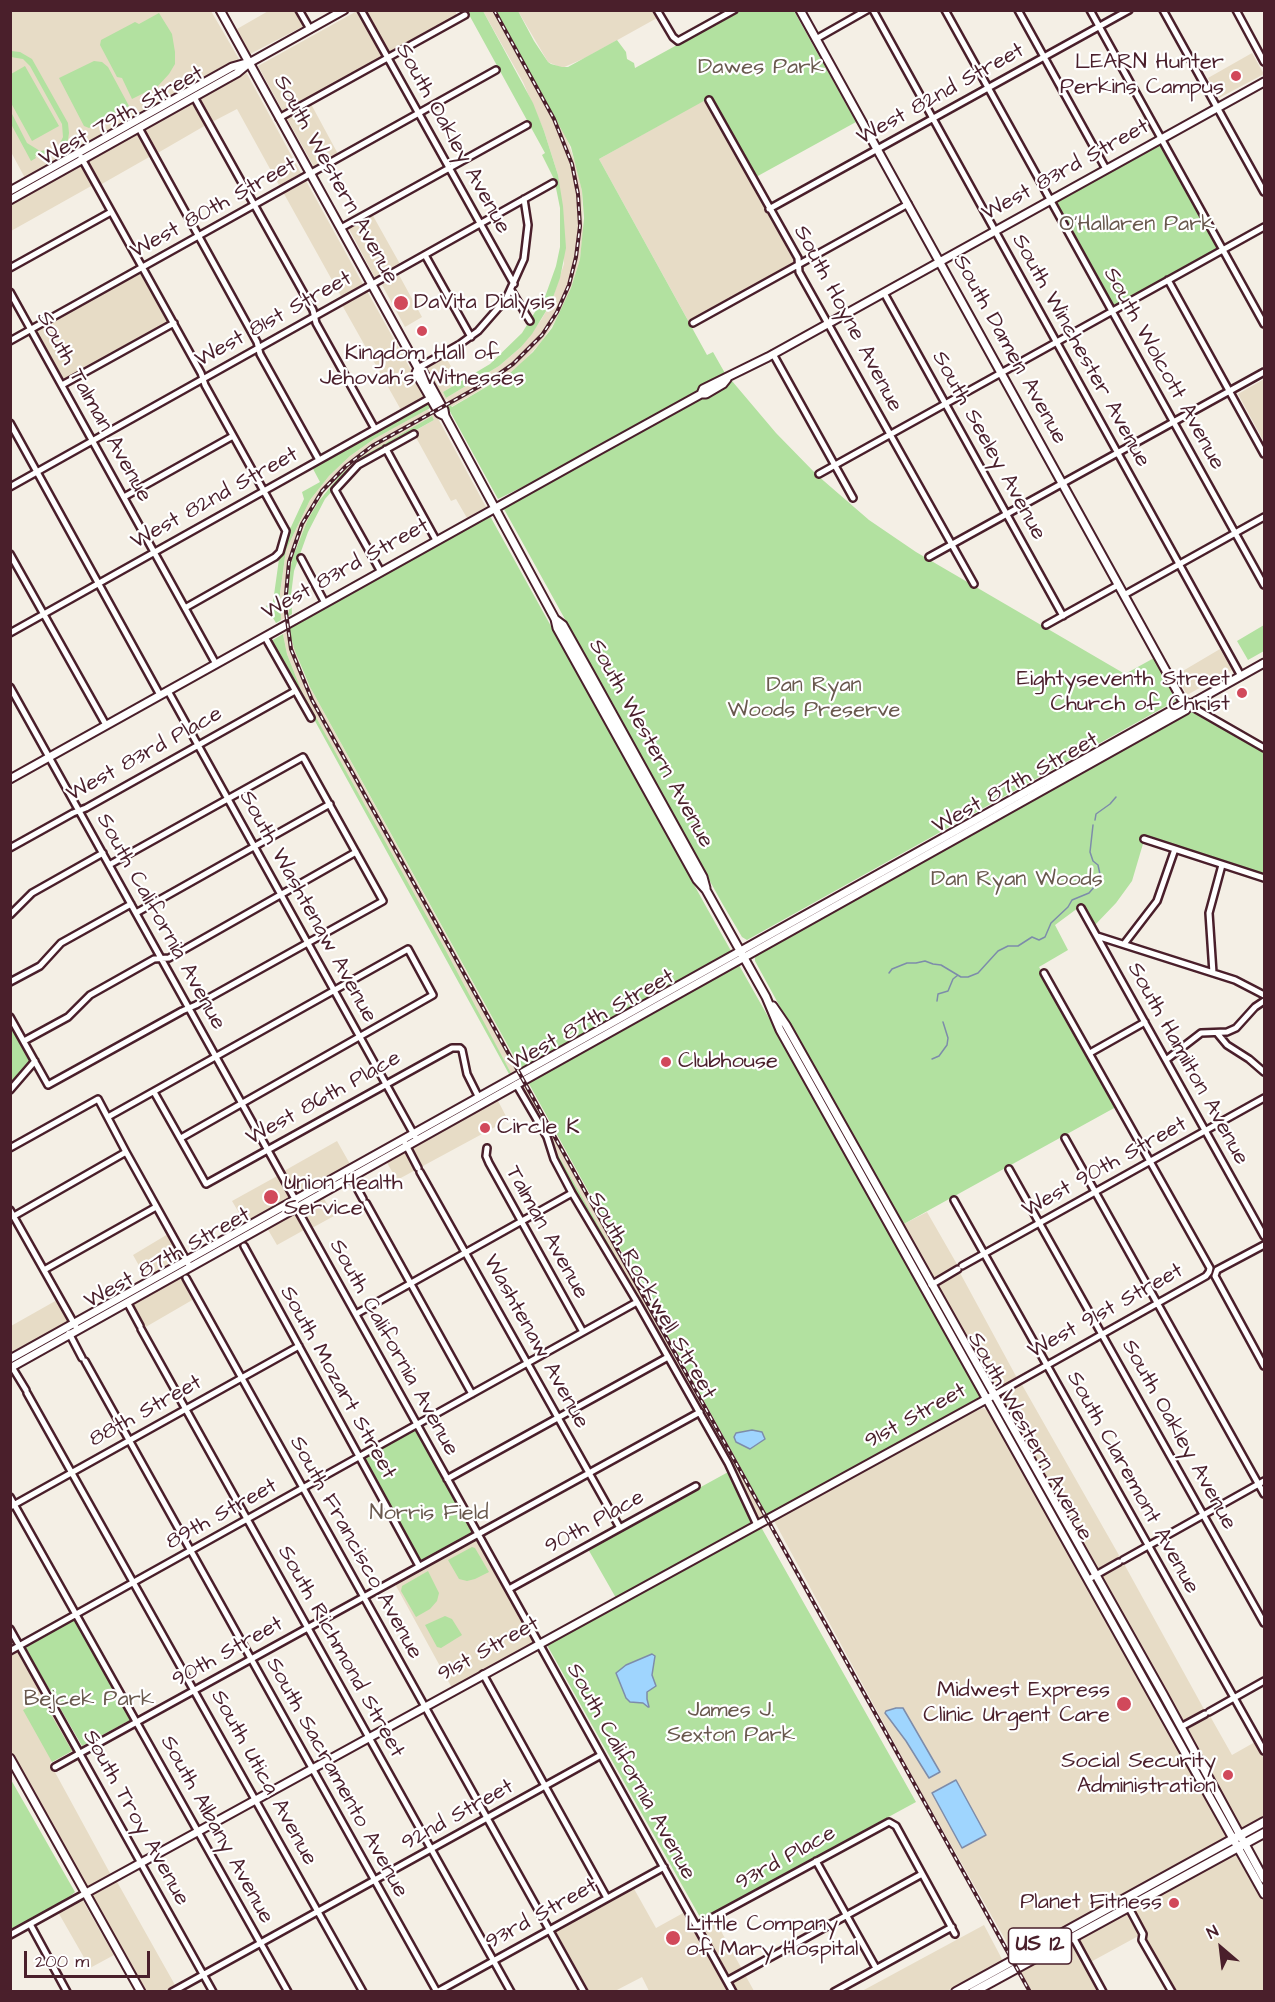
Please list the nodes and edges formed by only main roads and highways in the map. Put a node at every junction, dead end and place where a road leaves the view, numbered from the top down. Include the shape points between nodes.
1 (220, 10) edge
2 (344, 10) edge
3 (800, 10) edge
4 (249, 63) junction
5 (1264, 82) edge
6 (80, 156) junction
7 (10, 191) edge
8 (10, 200) edge
9 (940, 262) junction
10 (495, 508) junction
11 (1264, 663) edge
12 (1189, 705) junction
13 (10, 779) edge
14 (741, 954) junction
15 (454, 1115) junction
16 (404, 1142) junction
17 (296, 1203) junction
18 (188, 1263) junction
19 (929, 1286) junction
20 (76, 1327) junction
21 (67, 1331) junction
22 (10, 1359) edge
23 (11, 1368) edge
24 (994, 1395) junction
25 (987, 1399) junction
26 (1029, 1474) junction
27 (1057, 1506) junction
28 (1092, 1577) junction
29 (10, 1758) edge
30 (1264, 1822) edge
31 (1264, 1833) edge
32 (1237, 1837) junction
33 (1242, 1846) junction
34 (1264, 1879) edge
35 (86, 1893) junction
36 (1264, 1894) edge
37 (1126, 1903) junction
38 (141, 1992) edge
39 (956, 1992) edge
40 (973, 1992) edge

1 - 4 main road, South Western Avenue
2 - 4 main road, West 79th Street
3 - 9 main road, South Damen Avenue
4 - 6 main road, West 79th Street via 139,128
4 - 6 main road, West 79th Street via 232,67
4 - 10 main road, South Western Avenue via 418,368 416,373 444,410
5 - 9 main road, West 83rd Street
6 - 7 main road, West 79th Street
6 - 8 main road, West 79th Street
9 - 10 main road, West 83rd Street via 703,389
9 - 12 main road, South Damen Avenue via 1181,698
10 - 13 main road, West 83rd Street
10 - 14 main road, South Western Avenue via 703,877 706,890
11 - 12 main road, West 87th Street
12 - 14 main road, West 87th Street
14 - 15 main road, West 87th Street via 516,1084
14 - 15 main road, West 87th Street via 478,1096
14 - 19 main road, South Western Avenue via 780,1030
15 - 16 main road, West 87th Street
16 - 17 main road, West 87th Street
16 - 17 main road, West 87th Street via 351,1177
17 - 18 main road, West 87th Street
18 - 20 main road, West 87th Street
18 - 20 main road, West 87th Street via 127,1302
19 - 24 main road, South Western Avenue
19 - 25 main road, South Western Avenue
20 - 21 main road, West 87th Street
21 - 22 main road, West 87th Street
21 - 23 main road, West 87th Street
24 - 25 main road, West 91st Street
24 - 27 main road, South Western Avenue
25 - 26 main road, South Western Avenue
25 - 35 main road, 91st Street
26 - 27 main road
26 - 28 main road, South Western Avenue
27 - 28 main road, South Western Avenue
28 - 32 main road, South Western Avenue
28 - 32 main road, South Western Avenue via 1181,1727
29 - 35 main road
30 - 32 main road, US 12
31 - 33 main road, US 12
32 - 33 main road, South Western Avenue
32 - 37 main road, US 12
33 - 34 main road, South Western Avenue
33 - 36 main road, South Western Avenue
33 - 37 main road, US 12
35 - 38 main road
37 - 39 main road, US 12
37 - 40 main road, US 12

